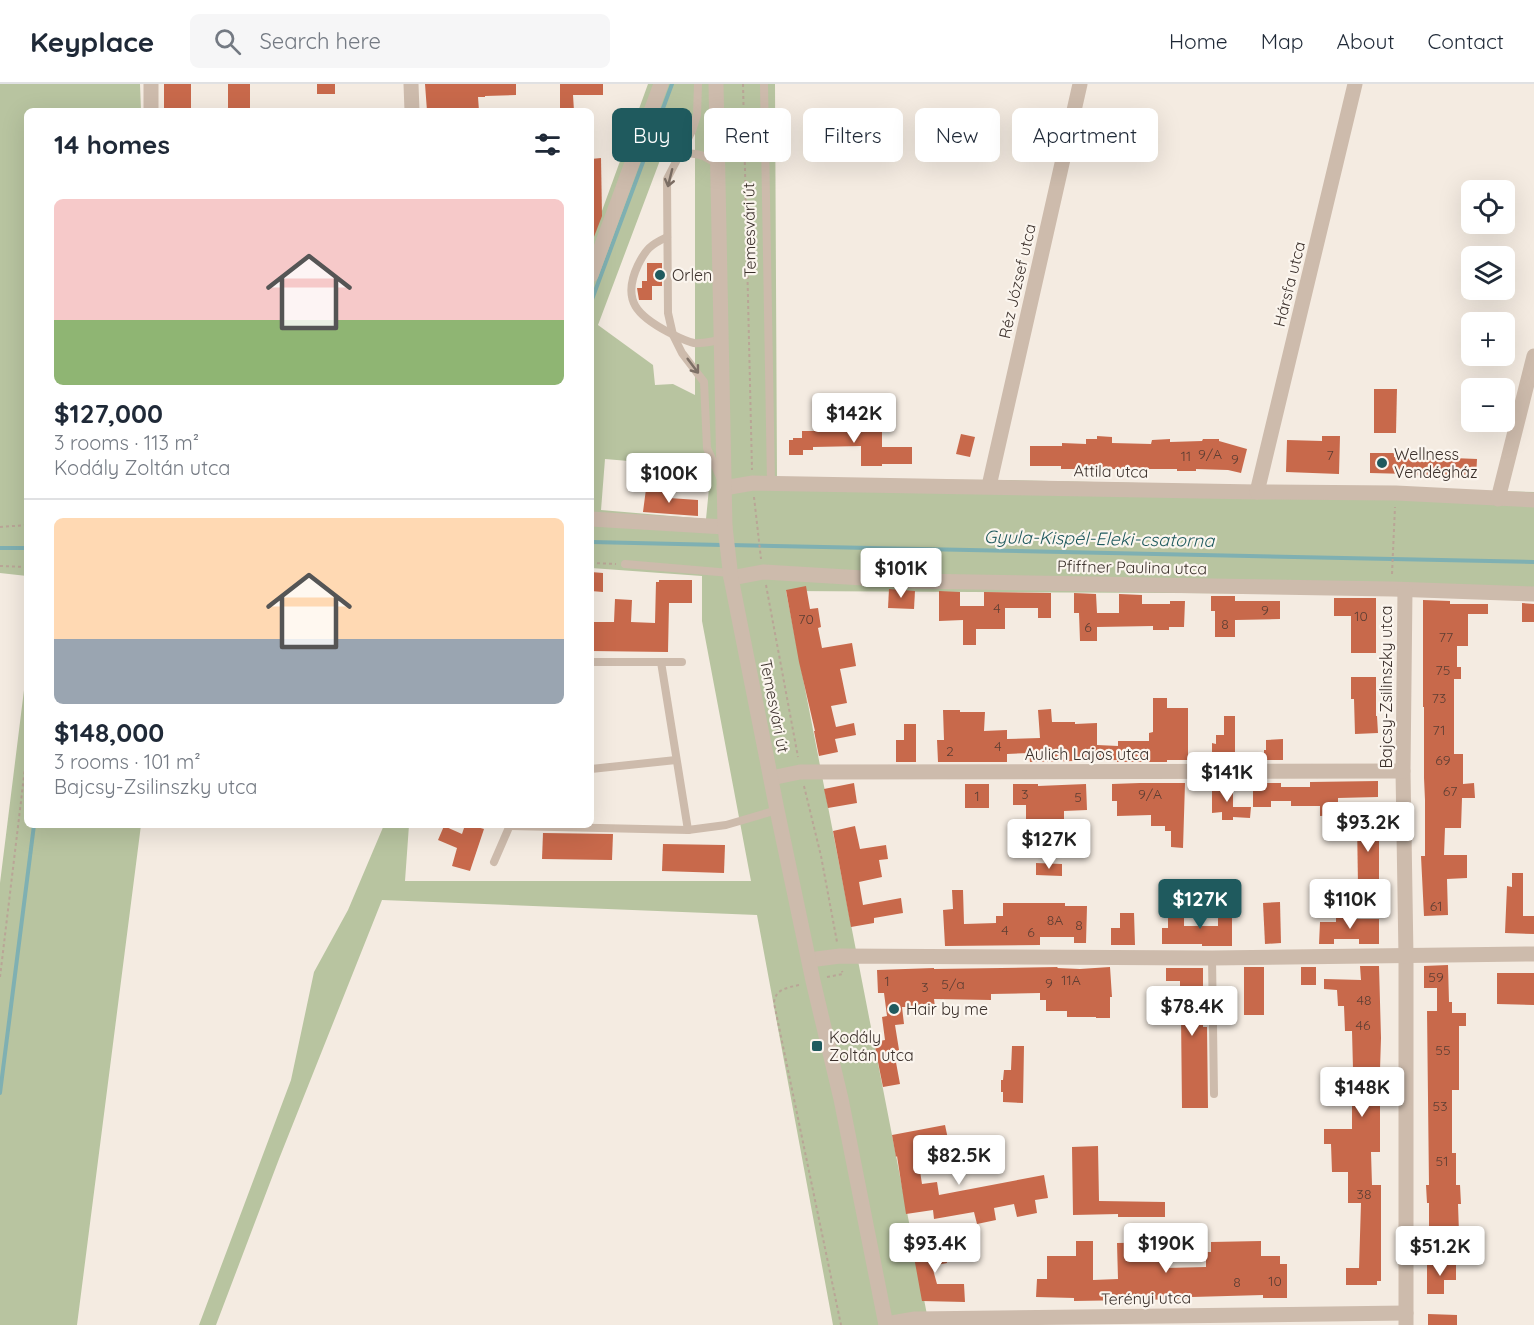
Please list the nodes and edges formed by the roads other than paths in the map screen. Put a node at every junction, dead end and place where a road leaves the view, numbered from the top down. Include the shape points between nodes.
1 (151, 84) edge
2 (411, 84) edge
3 (661, 84) edge
4 (698, 84) edge
5 (716, 84) edge
6 (764, 84) edge
7 (1080, 84) edge
8 (1356, 84) edge
9 (151, 108) edge
10 (411, 108) edge
11 (692, 131) edge
12 (692, 154) edge
13 (675, 162) edge
14 (718, 165) junction
15 (667, 237) junction
16 (594, 267) edge
17 (673, 335) junction
18 (722, 340) junction
19 (1534, 356) edge
20 (771, 483) junction
21 (989, 486) junction
22 (724, 488) junction
23 (1257, 492) junction
24 (1498, 499) junction
25 (1534, 500) edge
26 (594, 519) edge
27 (725, 531) junction
28 (625, 564) road end
29 (730, 571) junction
30 (1405, 590) junction
31 (1534, 594) edge
32 (594, 662) edge
33 (661, 662) junction
34 (682, 662) dead end
35 (676, 760) junction
36 (594, 769) edge
37 (1403, 771) junction
38 (771, 778) junction
39 (777, 810) junction
40 (594, 827) edge
41 (509, 828) edge
42 (688, 830) junction
43 (494, 862) dead end
44 (1534, 954) edge
45 (1406, 957) junction
46 (1212, 958) junction
47 (809, 960) junction
48 (1214, 1094) dead end
49 (1406, 1319) edge
50 (886, 1325) edge

1 - 9 street
2 - 10 street
3 - 16 street
4 - 11 lane
5 - 14 street, Temesvári út
6 - 20 lane, Temesvári út
7 - 21 street, Réz József utca
8 - 23 street, Hársfa utca
12 - 14 lane
13 -> 15 lane via 667,179
14 - 18 street, Temesvári út
15 - 17 lane via 668,313
15 - 17 lane via 647,248 635,272 631,294 636,308 648,321
17 - 18 lane via 702,344
17 -> 22 lane via 704,382 707,448
18 - 22 street, Temesvári út
19 - 24 street
20 - 21 street, Attila utca
20 - 22 street, Attila utca
21 - 23 street, Attila utca
22 - 27 street, Temesvári út
23 - 24 street, Attila utca via 1396,493
24 - 25 street, Attila utca
26 - 27 street
27 - 29 street, Temesvári út
28 - 29 lane
29 - 30 street, Pfiffner Paulina utca via 913,581
29 - 38 street, Temesvári út
30 - 31 street, Pfiffner Paulina utca
30 - 37 street, Bajcsy-Zsilinszky utca
32 - 33 lane
33 - 34 lane
33 - 35 lane
35 - 36 lane
35 - 42 lane
37 - 38 street, Aulich Lajos utca via 801,772
37 - 45 street, Bajcsy-Zsilinszky utca
38 - 39 street, Temesvári út
39 - 42 lane via 726,825
39 - 47 street, Temesvári út
40 - 42 lane
41 - 43 lane
44 - 45 street
45 - 46 street
45 - 49 street, Bajcsy-Zsilinszky utca
46 - 47 street via 840,956
46 - 48 lane
47 - 50 street, Temesvári út
49 - 50 street, Terényi utca via 915,1319

